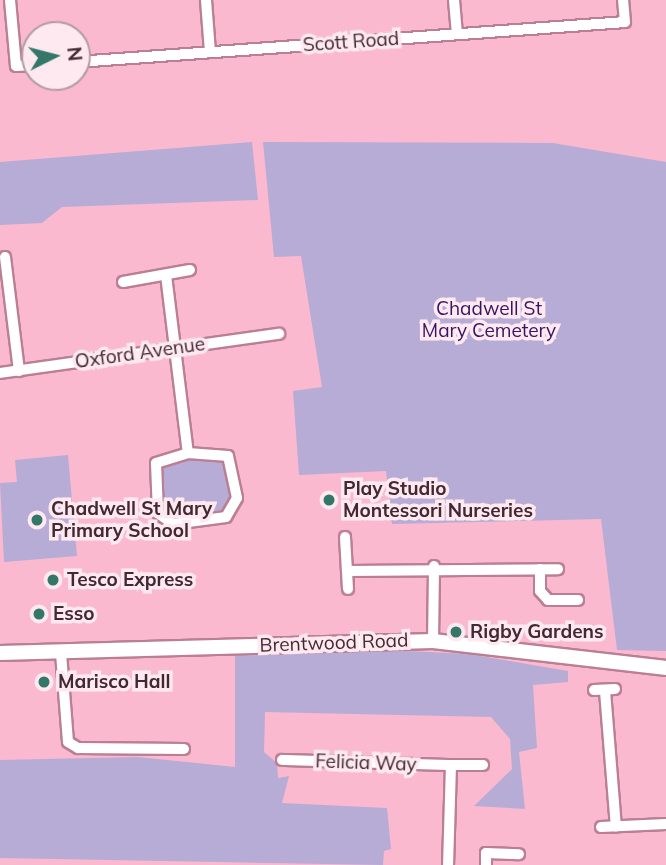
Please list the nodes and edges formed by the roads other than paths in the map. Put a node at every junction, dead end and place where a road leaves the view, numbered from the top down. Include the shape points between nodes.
1 (10, 0) edge
2 (206, 0) edge
3 (454, 0) edge
4 (623, 0) edge
5 (457, 34) junction
6 (210, 52) junction
7 (91, 61) edge
8 (21, 66) edge
9 (5, 257) dead end
10 (190, 271) dead end
11 (166, 275) junction
12 (123, 282) dead end
13 (279, 334) dead end
14 (176, 348) junction
15 (19, 371) junction
16 (0, 373) edge
17 (188, 453) junction
18 (345, 537) dead end
19 (433, 566) junction
20 (540, 569) junction
21 (558, 569) dead end
22 (348, 570) junction
23 (348, 589) dead end
24 (578, 600) dead end
25 (433, 641) junction
26 (0, 653) edge
27 (61, 653) junction
28 (666, 668) edge
29 (605, 690) dead end
30 (184, 749) dead end
31 (282, 760) dead end
32 (451, 765) junction
33 (483, 765) dead end
34 (666, 824) edge
35 (601, 827) dead end
36 (616, 827) junction
37 (519, 854) dead end
38 (448, 865) edge
39 (485, 865) edge

1 - 8 street via 16,66
2 - 6 street
3 - 5 street
4 - 5 street, Scott Road via 625,22
5 - 6 street, Scott Road
6 - 7 street, Scott Road
9 - 15 street
10 - 11 street
11 - 12 street
11 - 14 street
13 - 14 street, Oxford Avenue
14 - 15 street, Oxford Avenue
14 - 17 street
15 - 16 street, Oxford Avenue
17 - 17 street via 228,456 237,498 226,517 173,524 158,513 156,463
18 - 22 street
19 - 20 street
19 - 22 street
19 - 25 street
20 - 21 street
20 - 24 street via 540,591 548,600
22 - 23 street
25 - 27 street, Brentwood Road
25 - 28 street, Brentwood Road
26 - 27 street, Brentwood Road
27 - 30 street via 68,742 78,748
29 - 36 street
31 - 32 street, Felicia Way
32 - 33 street, Felicia Way
32 - 38 street
34 - 36 street
35 - 36 street
37 - 39 street via 486,853

